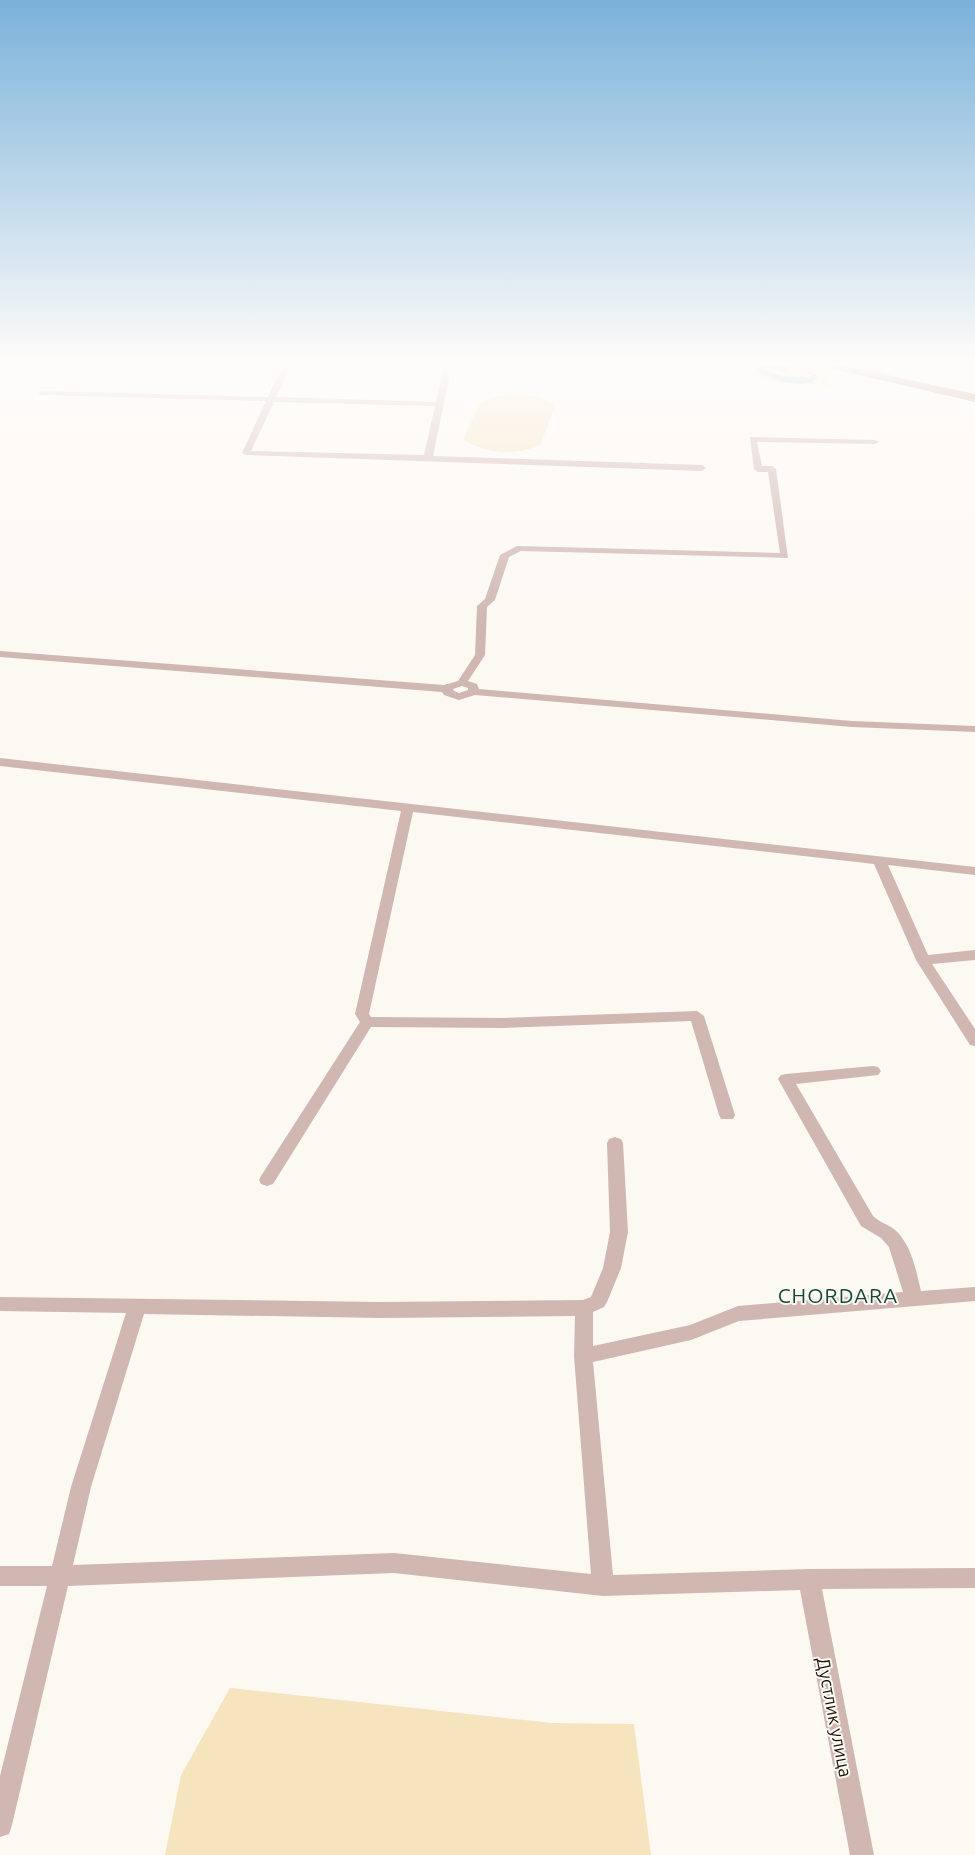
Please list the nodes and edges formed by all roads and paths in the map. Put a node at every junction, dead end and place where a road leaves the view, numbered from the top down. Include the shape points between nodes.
1 (246, 452) edge
2 (429, 452) edge
3 (755, 452) edge
4 (428, 458) junction
5 (702, 468) dead end
6 (0, 654) edge
7 (462, 683) junction
8 (447, 689) junction
9 (474, 692) junction
10 (975, 729) edge
11 (0, 762) edge
12 (408, 808) junction
13 (879, 860) junction
14 (975, 871) edge
15 (975, 955) edge
16 (923, 960) junction
17 (367, 1022) junction
18 (975, 1041) edge
19 (873, 1071) dead end
20 (727, 1115) dead end
21 (615, 1143) dead end
22 (267, 1180) dead end
23 (975, 1294) edge
24 (914, 1299) junction
25 (0, 1304) edge
26 (136, 1306) junction
27 (584, 1308) junction
28 (583, 1356) junction
29 (0, 1576) edge
30 (58, 1576) junction
31 (975, 1578) edge
32 (809, 1579) junction
33 (603, 1586) junction
34 (0, 1825) edge
35 (862, 1855) edge

1 - 4 street
2 - 4 street
3 - 7 street via 758,469 772,469 785,556 520,548 505,555 490,600 482,606 480,655
4 - 5 street
6 - 8 street
7 - 8 street
7 - 9 street via 473,686
8 - 9 street via 451,695 459,697
9 - 10 street via 852,724
11 - 12 street
12 - 13 street
12 - 17 street via 362,1014
13 - 14 street
13 - 16 street
15 - 16 street
16 - 18 street
17 - 20 street via 504,1023 697,1016
17 - 22 street
19 - 24 street via 786,1079 867,1221 872,1227 890,1235 897,1245
21 - 27 street via 620,1232 612,1268 598,1302
23 - 24 street
24 - 28 street via 738,1314 691,1332
25 - 26 street
26 - 27 street via 381,1310
26 - 30 street via 81,1487
27 - 28 street
28 - 33 street
29 - 30 street
30 - 33 street via 394,1563
30 - 34 street
31 - 32 street
32 - 33 street
32 - 35 street, Дустлик улица

